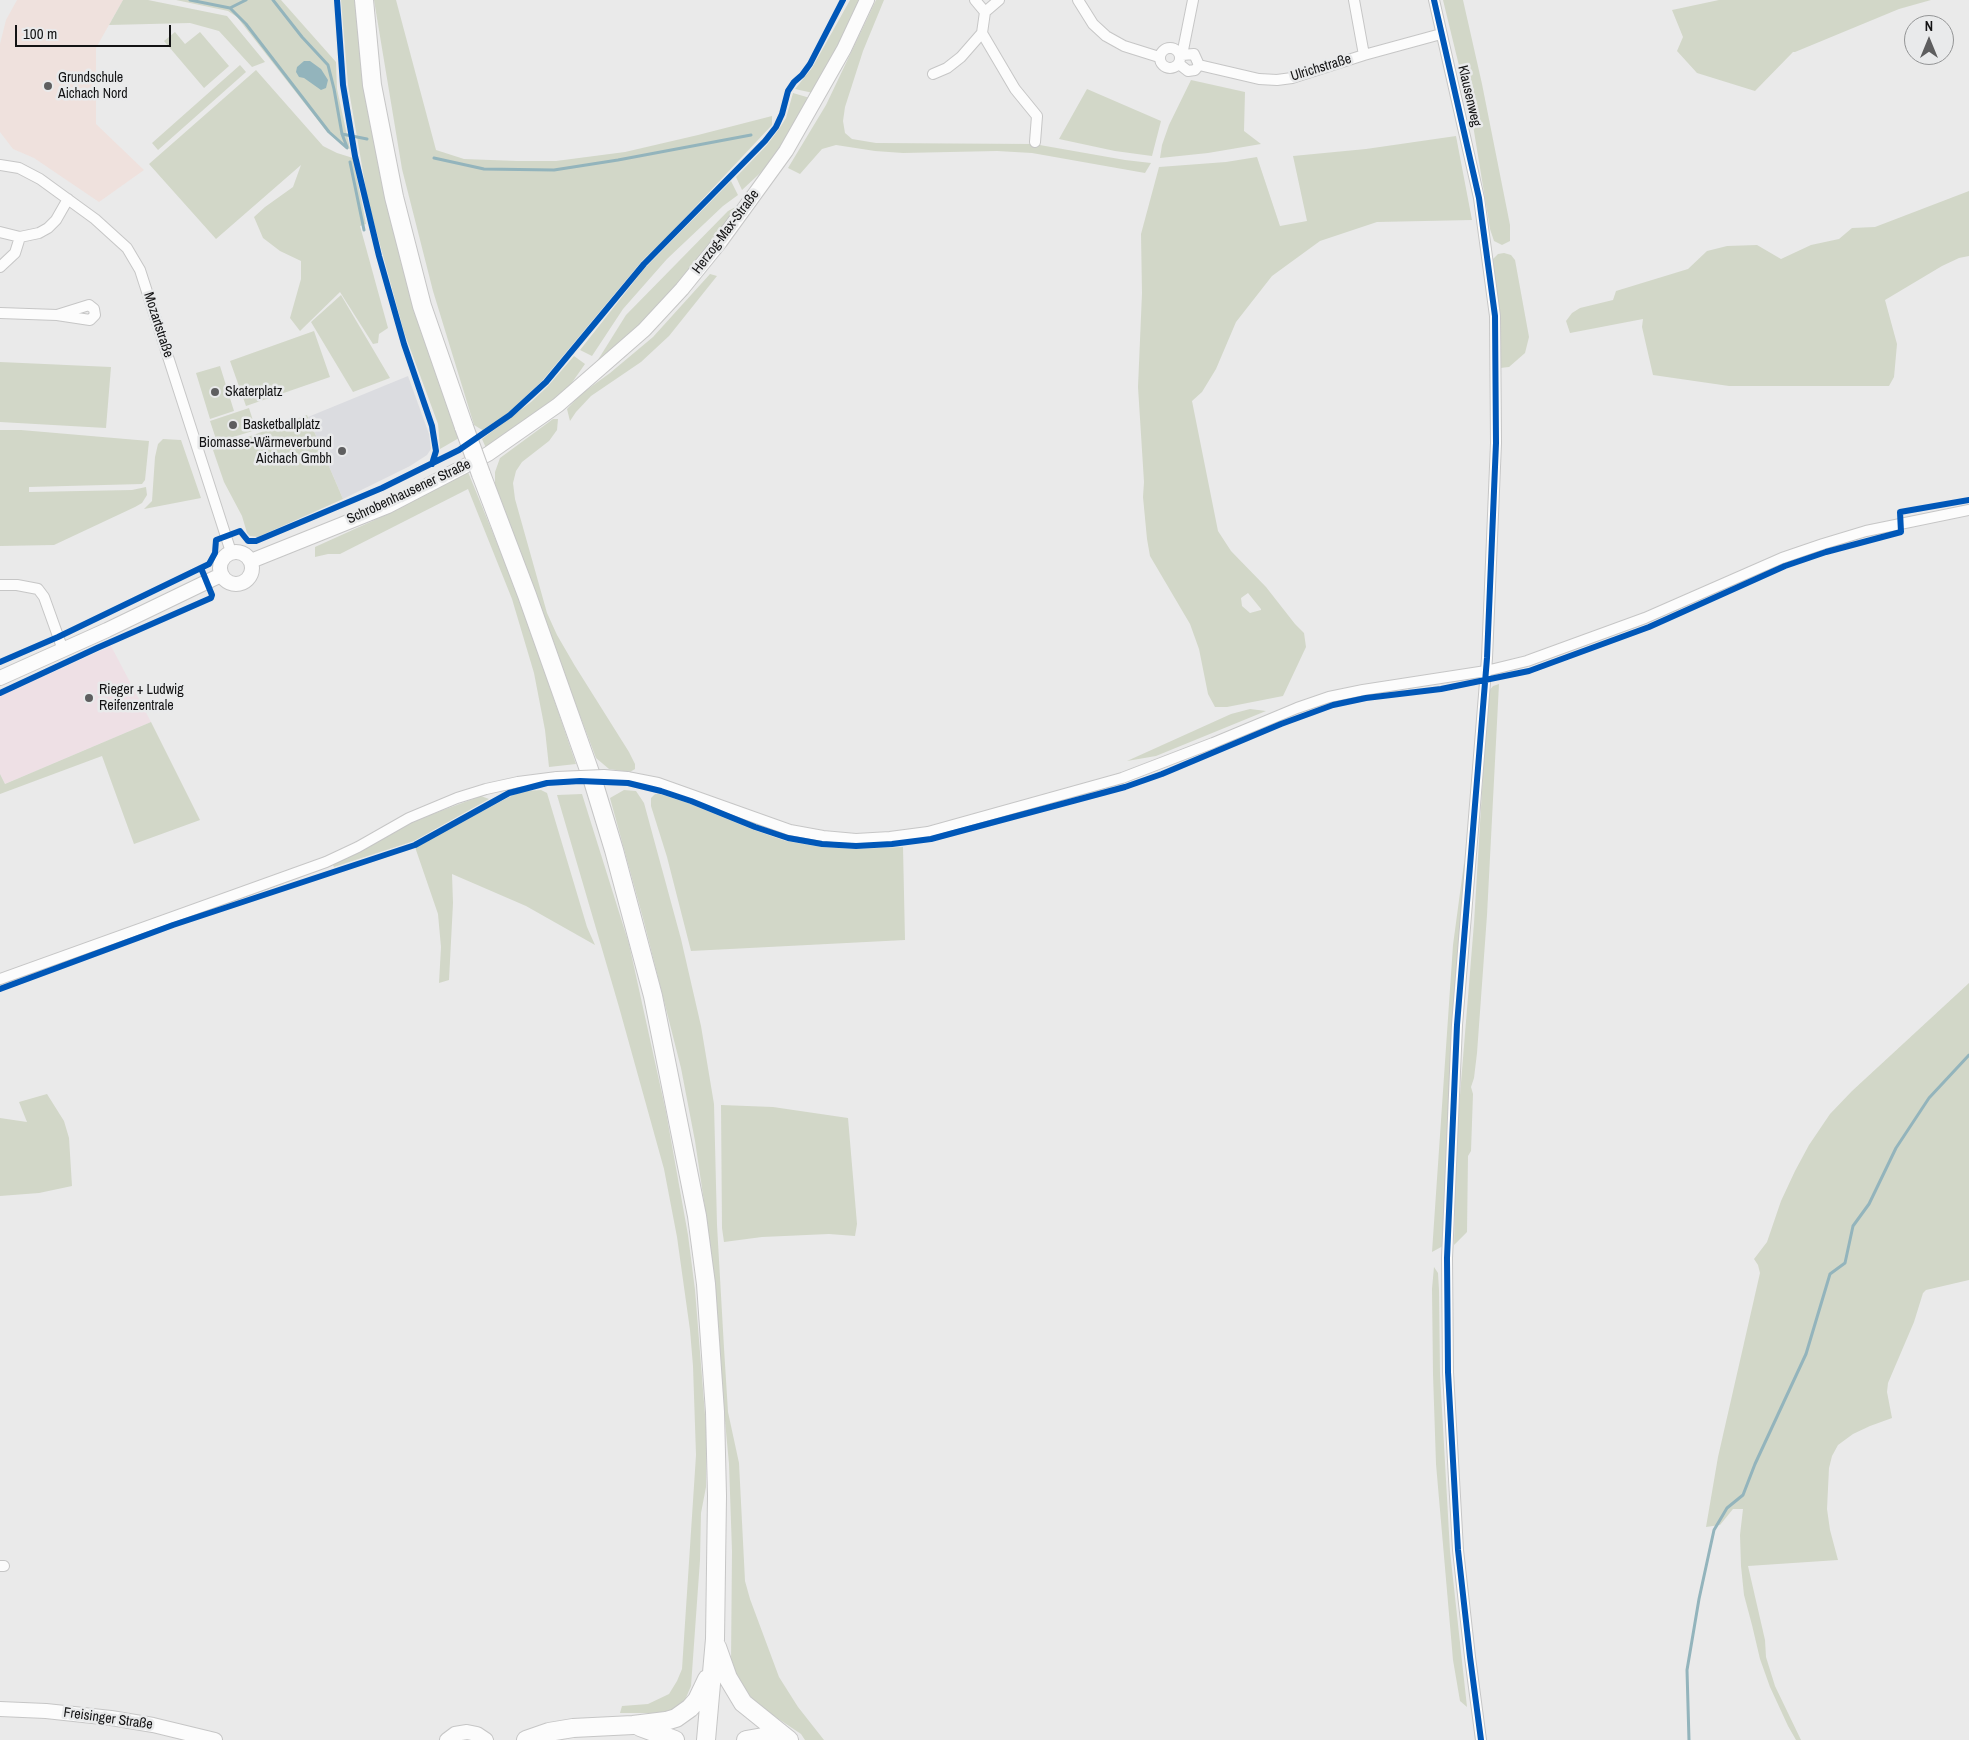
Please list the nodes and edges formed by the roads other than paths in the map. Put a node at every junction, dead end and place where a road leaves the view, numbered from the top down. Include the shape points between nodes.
1 (364, 0) edge
2 (867, 0) edge
3 (975, 0) edge
4 (999, 0) edge
5 (1078, 0) edge
6 (1193, 0) edge
7 (1354, 0) edge
8 (1434, 0) edge
9 (985, 12) junction
10 (982, 33) junction
11 (1442, 34) junction
12 (1364, 55) junction
13 (1160, 56) junction
14 (1180, 60) junction
15 (1200, 65) junction
16 (933, 74) dead end
17 (1035, 142) dead end
18 (0, 165) edge
19 (68, 199) junction
20 (0, 232) edge
21 (20, 237) junction
22 (0, 267) edge
23 (0, 313) edge
24 (57, 315) dead end
25 (533, 423) joint
26 (1969, 510) edge
27 (231, 552) junction
28 (251, 561) junction
29 (221, 575) junction
30 (0, 585) edge
31 (63, 650) junction
32 (1486, 671) junction
33 (0, 678) edge
34 (0, 979) edge
35 (715, 1639) junction
36 (712, 1667) junction
37 (0, 1709) edge
38 (633, 1725) junction
39 (215, 1740) edge
40 (447, 1740) edge
41 (486, 1740) edge
42 (516, 1740) edge
43 (526, 1740) edge
44 (675, 1740) edge
45 (706, 1740) edge
46 (746, 1740) edge
47 (775, 1740) edge
48 (789, 1740) edge
49 (1482, 1740) edge

1 - 35 highway, bridge via 372,85 394,197 422,306 593,781 637,933 669,1070 697,1216 706,1284 715,1412
2 - 25 main road, Herzog-Max-Straße via 844,49 786,151 720,242 644,330 578,389
3 - 9 street
4 - 9 street
5 - 13 street, Ulrichstraße via 1093,24 1106,36 1124,46
6 - 14 street
7 - 12 street
8 - 11 street, Klausenweg
9 - 10 street
10 - 16 street via 948,68
10 - 17 street via 1015,89 1037,116
11 - 12 street, Ulrichstraße
11 - 32 street, Klausenweg via 1479,198 1495,316 1496,443
12 - 15 street, Ulrichstraße via 1277,80
13 - 14 street, Ulrichstraße via 1167,68 1174,69
13 - 14 street, Ulrichstraße via 1164,48 1176,48
14 - 15 street, Ulrichstraße via 1194,54
14 - 15 street, Ulrichstraße via 1188,72
18 - 19 street, Mozartstraße via 19,168
19 - 21 street via 48,228
19 - 27 street, Mozartstraße via 113,234 127,248 140,270
20 - 21 street
21 - 22 street via 15,253
23 - 24 street
25 - 28 main road, Schrobenhausener Straße via 488,454 388,506
26 - 32 street via 1883,527 1823,544 1782,558 1645,618 1527,661
27 - 28 main road via 243,553
27 - 29 main road via 221,561
28 - 29 main road via 252,573 244,583 235,585
29 - 31 main road
30 - 31 street via 38,589 44,597
31 - 33 main road
32 - 34 street, bridge via 1329,697 1122,778 928,832 890,837 831,837 790,830 691,793 627,777 557,776 518,782 457,798 409,818 358,848 326,862
32 - 49 street, Klausenweg via 1457,1025 1447,1258 1448,1372 1458,1550
35 - 36 highway
35 - 48 highway via 736,1694
36 - 38 highway via 697,1700 684,1713 666,1721
36 - 45 highway
37 - 39 main road, Freisinger Straße via 111,1718
38 - 43 highway via 573,1728
38 - 44 highway
40 - 41 main road via 455,1734 467,1732
42 - 43 highway
46 - 47 highway via 763,1737

